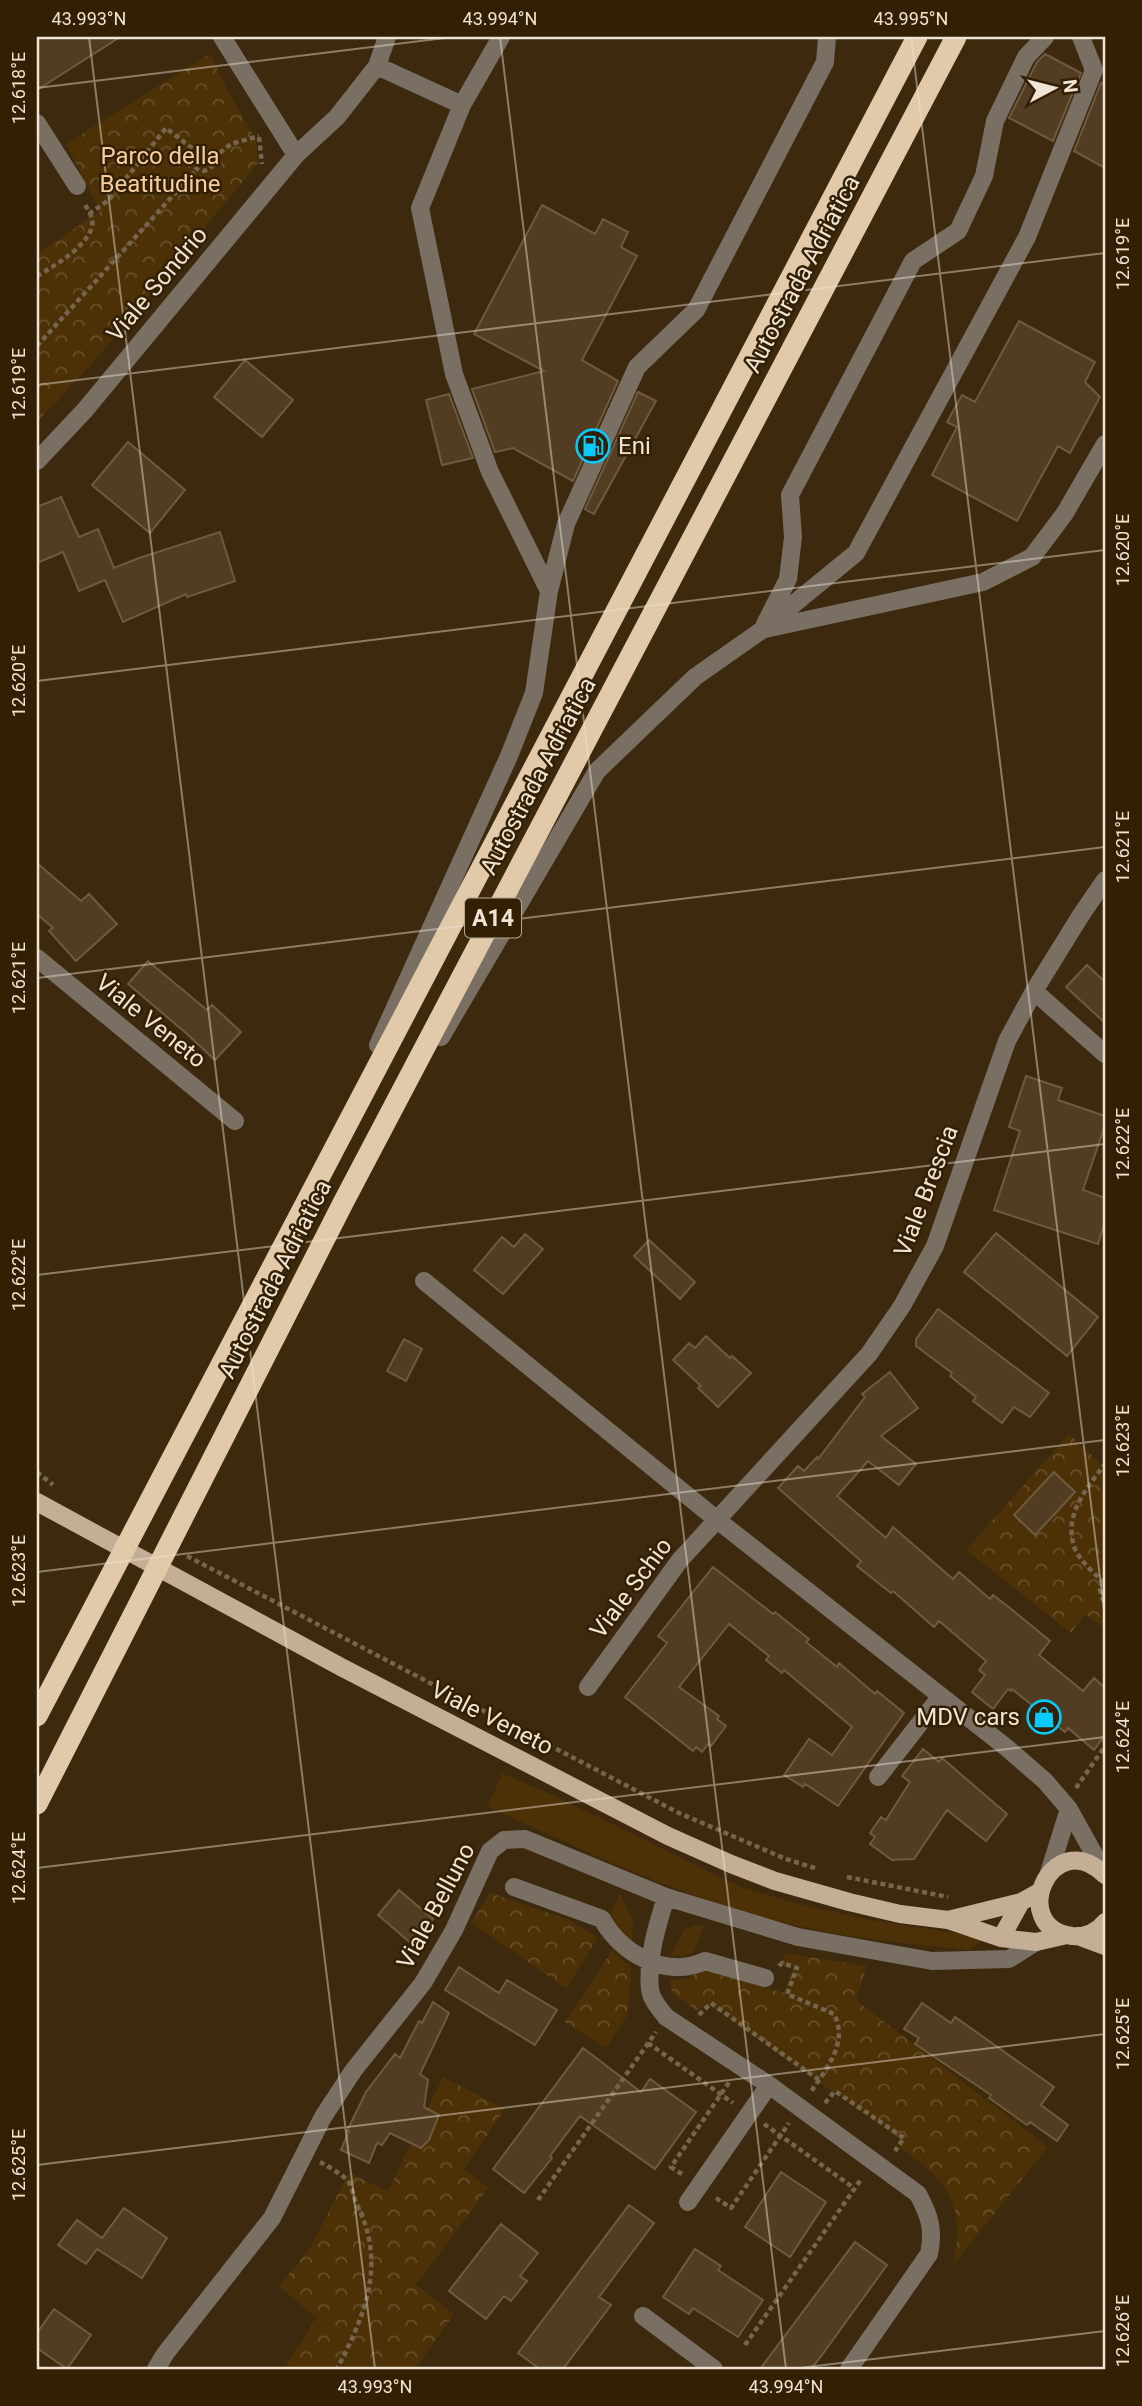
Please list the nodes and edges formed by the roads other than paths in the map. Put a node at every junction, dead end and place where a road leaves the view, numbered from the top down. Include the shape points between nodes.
1 (222, 37) edge
2 (387, 37) edge
3 (502, 37) edge
4 (827, 37) edge
5 (917, 37) edge
6 (956, 37) edge
7 (1045, 37) edge
8 (1081, 37) edge
9 (377, 66) junction
10 (462, 104) junction
11 (37, 123) edge
12 (296, 155) junction
13 (76, 186) road end
14 (1105, 444) edge
15 (37, 461) edge
16 (549, 591) junction
17 (762, 630) junction
18 (1105, 880) edge
19 (37, 958) edge
20 (1034, 991) junction
21 (1105, 1054) edge
22 (235, 1121) dead end
23 (313, 1190) junction
24 (343, 1203) junction
25 (424, 1281) dead end
26 (40, 1505) edge
27 (716, 1519) junction
28 (588, 1687) dead end
29 (940, 1696) junction
30 (37, 1716) edge
31 (878, 1777) dead end
32 (1070, 1802) junction
33 (37, 1804) edge
34 (1049, 1872) junction
35 (1105, 1875) edge
36 (514, 1887) dead end
37 (1039, 1892) junction
38 (666, 1897) junction
39 (1021, 1902) junction
40 (948, 1920) junction
41 (1105, 1922) edge
42 (1072, 1936) junction
43 (1002, 1938) junction
44 (1036, 1942) junction
45 (1105, 1946) edge
46 (981, 1961) junction
47 (651, 1962) junction
48 (765, 1978) road end
49 (769, 2085) junction
50 (688, 2202) dead end
51 (643, 2316) dead end
52 (156, 2369) edge
53 (714, 2369) edge
54 (849, 2369) edge

1 - 12 street
2 - 9 street, Viale Sondrio
3 - 10 street
4 - 16 street via 825,62 696,310 637,367 566,524
5 - 23 highway, Autostrada Adriatica / A14
6 - 24 highway, Autostrada Adriatica / A14
7 - 17 street via 1026,57 995,121 984,176 958,231 913,261 790,495 793,537 788,579
8 - 17 street via 1094,71 1027,237 856,553
9 - 10 street
9 - 12 street, Viale Sondrio via 337,117
10 - 16 street via 419,208 454,374 490,472
11 - 13 street
12 - 15 street, Viale Sondrio via 85,410
14 - 17 street via 1065,513 1032,557 983,582
16 - 23 street via 534,693
17 - 24 street via 695,677 597,771
18 - 20 street, Viale Brescia
19 - 22 street, Viale Veneto
20 - 21 street
20 - 27 street, Viale Brescia via 1007,1041 935,1247 902,1306 869,1354
23 - 30 highway, Autostrada Adriatica / A14
24 - 33 highway, Autostrada Adriatica / A14
25 - 27 street
26 - 40 main road, Viale Veneto via 668,1836 775,1881 900,1914
27 - 28 street, Viale Schio via 680,1560
27 - 29 street
29 - 31 street
29 - 32 street
32 - 34 street
32 - 35 street
34 - 35 main road via 1071,1861 1095,1866
34 - 37 main road
36 - 47 street via 603,1919 626,1949
37 - 39 main road, Viale Veneto
37 - 42 main road via 1048,1923
38 - 46 street, Viale Belluno via 798,1937 932,1961
38 - 47 street
38 - 52 street, Viale Belluno via 525,1839 504,1840 490,1851 454,1930 423,1983 353,2071 272,2218
39 - 40 main road, Viale Veneto
39 - 43 main road
40 - 43 main road, Viale Veneto
41 - 42 main road, Viale Veneto via 1095,1932
42 - 44 main road, Viale Veneto
42 - 45 main road
43 - 44 main road, Viale Veneto
43 - 46 street
44 - 46 street, Viale Belluno via 1009,1959
47 - 48 street via 691,1968 705,1961
47 - 49 street via 650,1991 666,2017
49 - 50 street
49 - 54 street via 918,2194 928,2213 933,2235 929,2254
51 - 53 street

